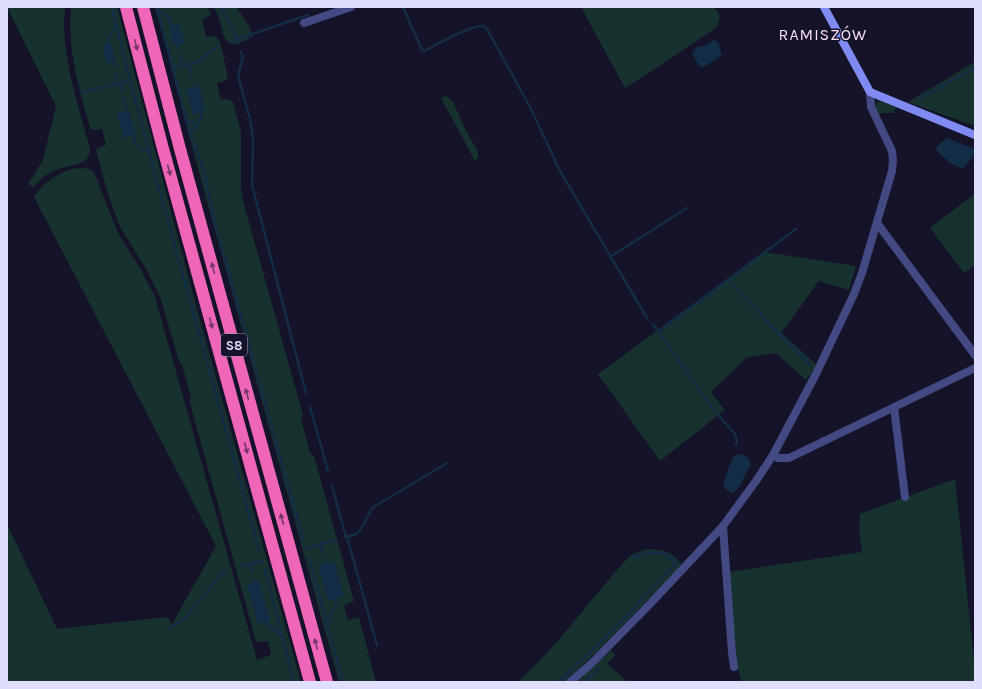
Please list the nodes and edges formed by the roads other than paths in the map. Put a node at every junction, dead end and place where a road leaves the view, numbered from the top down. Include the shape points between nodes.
1 (126, 7) edge
2 (143, 7) edge
3 (351, 7) edge
4 (824, 7) edge
5 (304, 23) dead end
6 (870, 92) junction
7 (975, 134) edge
8 (877, 223) junction
9 (975, 355) edge
10 (975, 368) edge
11 (894, 407) junction
12 (773, 455) junction
13 (905, 497) dead end
14 (723, 526) junction
15 (734, 667) dead end
16 (310, 682) edge
17 (327, 682) edge
18 (570, 682) edge

1 -> 16 highway, S8
17 -> 2 highway, S8
3 - 5 street
4 - 6 street
6 - 7 street
6 - 8 street via 871,107 892,151 893,160
8 - 9 street
8 - 12 street via 854,294
10 - 11 street
11 - 12 street via 789,458 778,458
11 - 13 street
12 - 14 street
14 - 15 street
14 - 18 street

